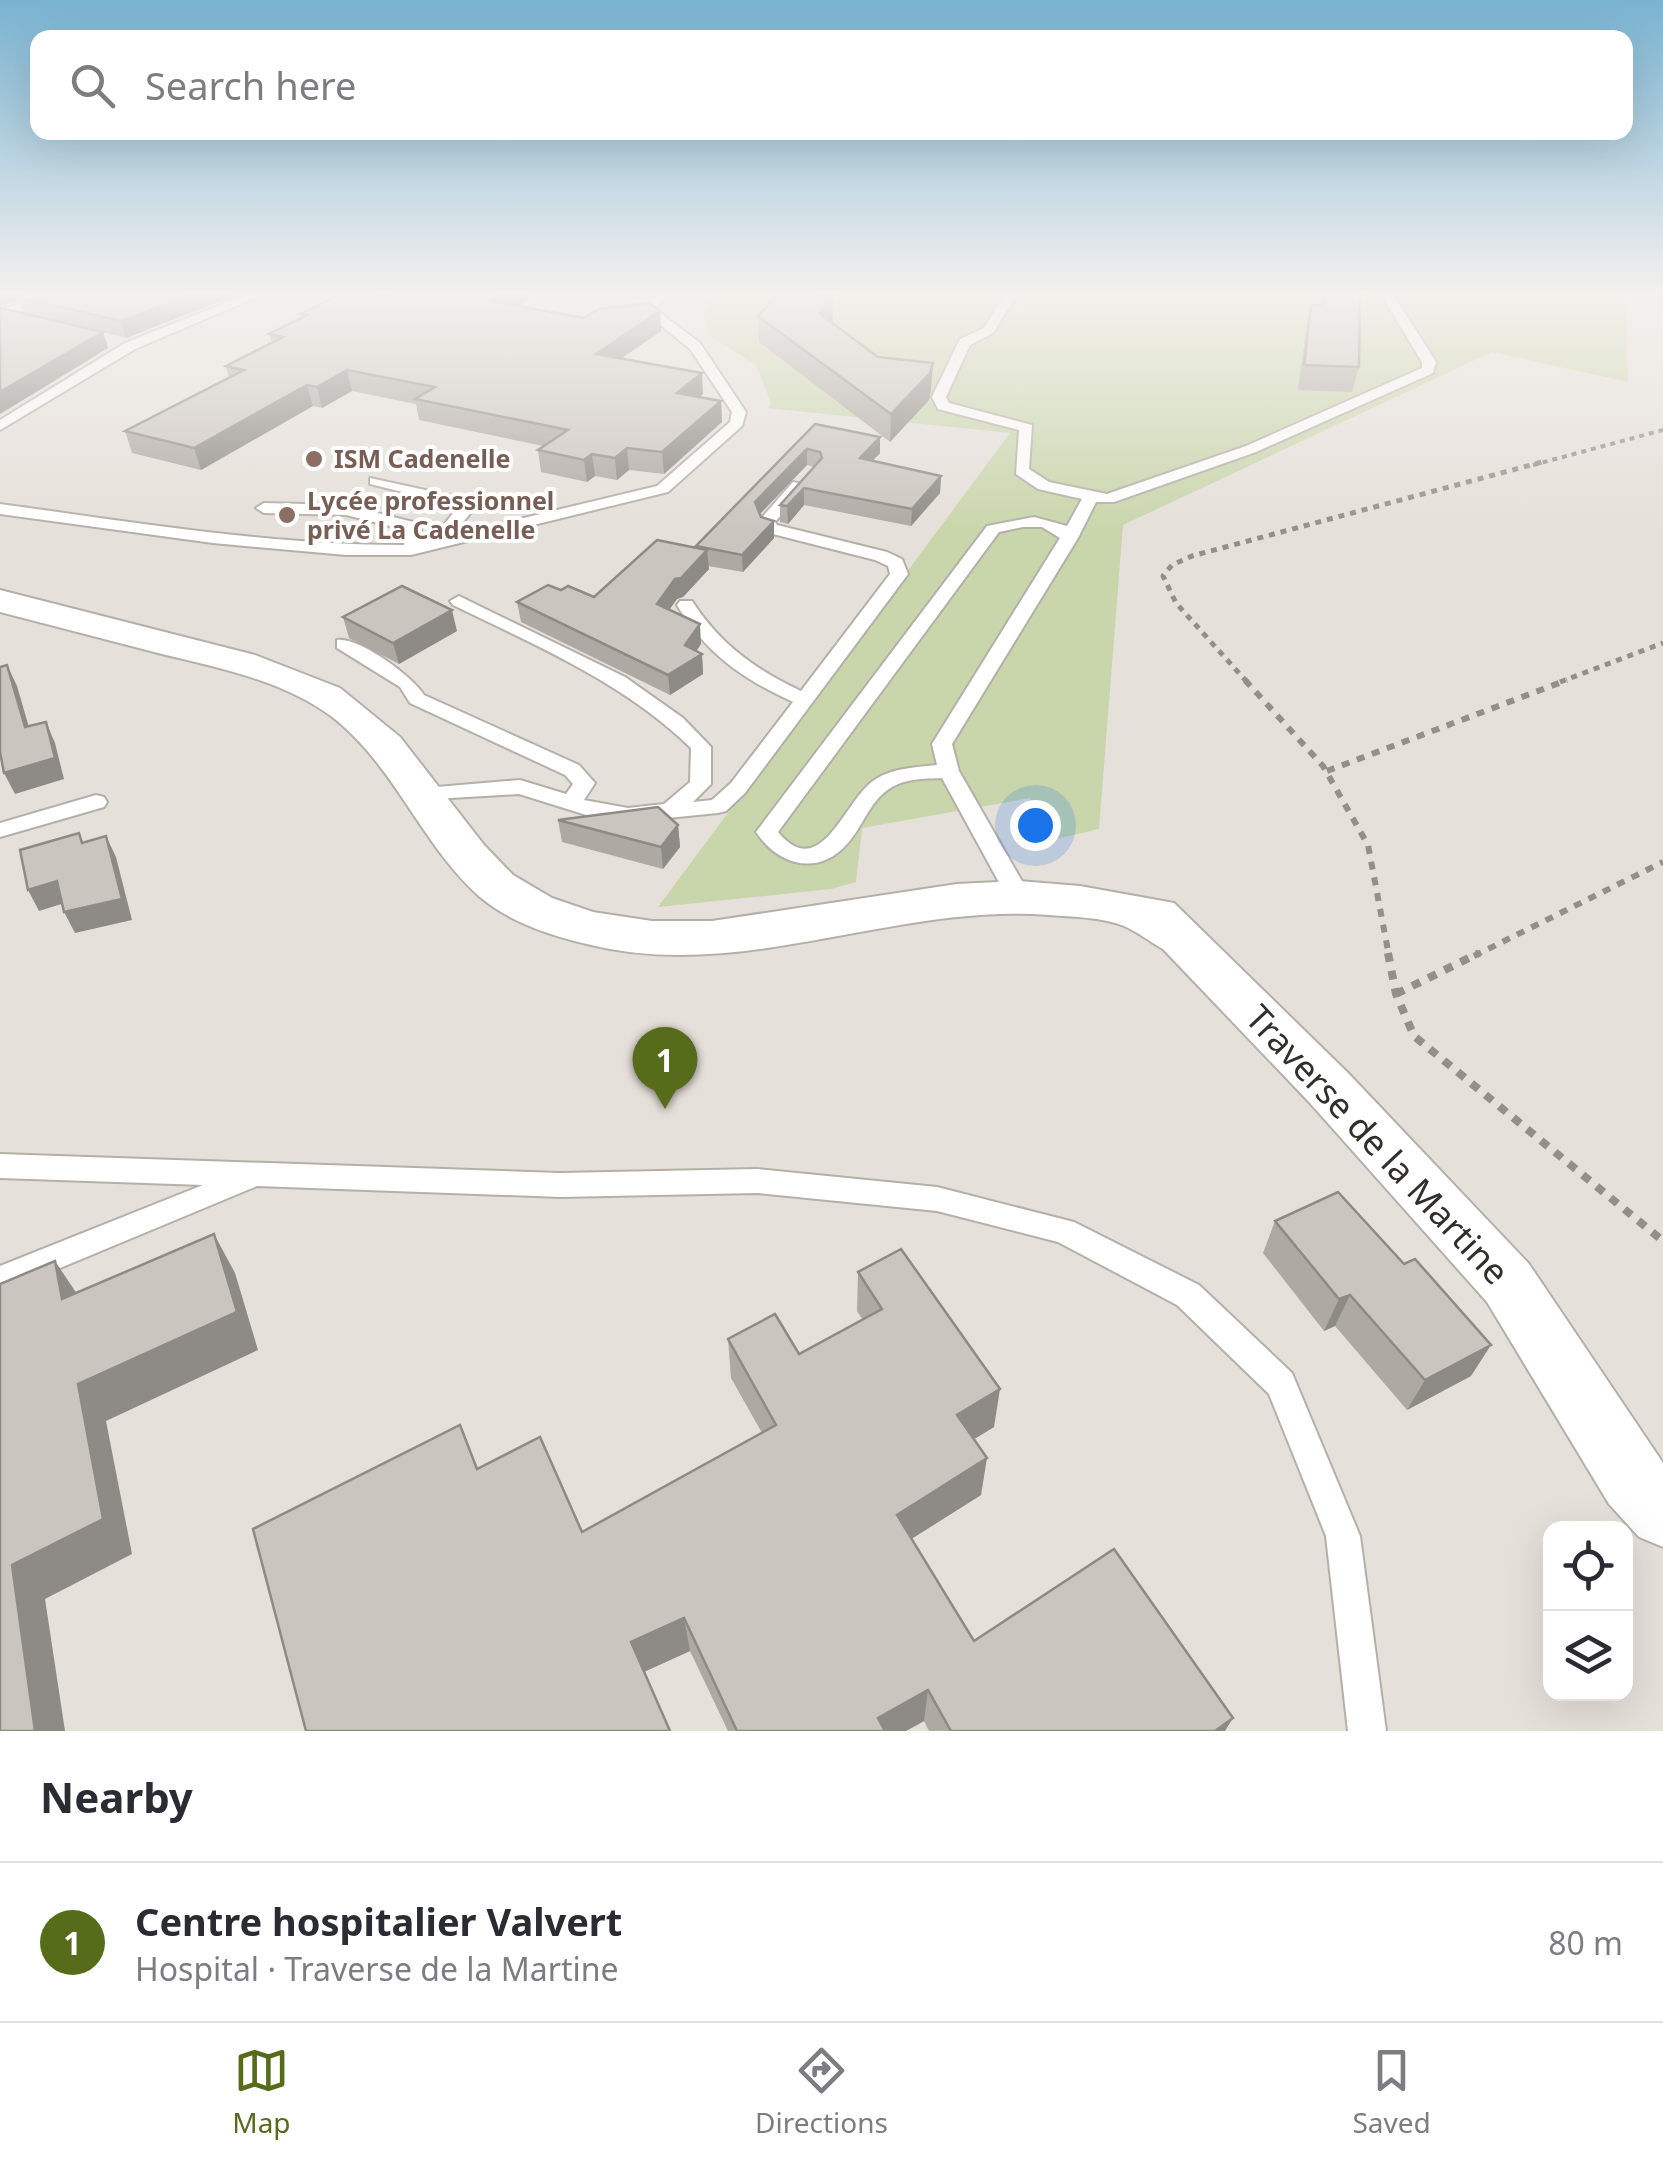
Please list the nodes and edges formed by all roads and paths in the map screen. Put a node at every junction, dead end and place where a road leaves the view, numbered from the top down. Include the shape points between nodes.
1 (88, 372) edge
2 (713, 372) edge
3 (951, 372) edge
4 (1424, 372) edge
5 (0, 426) edge
6 (1663, 430) edge
7 (811, 472) edge
8 (374, 480) dead end
9 (1091, 496) junction
10 (264, 508) dead end
11 (0, 509) edge
12 (461, 537) junction
13 (1070, 538) junction
14 (411, 550) junction
15 (459, 601) dead end
16 (0, 602) edge
17 (686, 604) dead end
18 (344, 644) dead end
19 (1663, 644) edge
20 (804, 700) junction
21 (949, 771) junction
22 (1327, 771) junction
23 (425, 795) junction
24 (96, 802) dead end
25 (571, 803) junction
26 (670, 812) junction
27 (0, 830) edge
28 (1663, 862) edge
29 (1014, 887) junction
30 (1396, 994) junction
31 (0, 1166) edge
32 (253, 1176) junction
33 (1663, 1240) edge
34 (0, 1280) edge
35 (1663, 1514) edge
36 (1367, 1731) edge

1 - 5 lane
2 - 12 lane via 740,412 738,423 662,488
3 - 9 lane via 939,398 943,406 1027,428 1021,471 1044,486
4 - 9 lane via 1251,449 1108,499
6 - 22 path via 1172,565 1163,576 1176,603
7 - 20 lane via 766,522 770,529 881,556 896,563 899,574
8 - 12 lane via 470,504 450,527
9 - 13 lane
10 - 14 lane via 346,510 415,527
11 - 14 lane via 213,538
12 - 14 lane
13 - 21 lane via 942,744
13 - 21 lane via 1062,528 1038,522 993,529 767,832 793,857 820,855 836,846 878,787 893,778
15 - 26 lane via 638,692 684,728 701,747 700,784
16 - 23 street, Traverse de la Martine via 294,681 344,707 388,747
17 - 20 lane via 712,646
18 - 25 lane via 407,683 417,698 572,770 584,783
19 - 22 path
20 - 26 lane via 718,806
21 - 29 lane
22 - 30 path via 1368,845
23 - 25 lane via 520,787
23 - 29 street, Traverse de la Martine via 486,876 522,903 632,938 712,938
24 - 27 lane
25 - 26 lane via 628,815
28 - 30 path
29 - 35 street, Traverse de la Martine via 1139,914 1179,936 1508,1283 1633,1480
30 - 33 path via 1414,1036
31 - 32 lane
32 - 34 lane
32 - 36 lane via 560,1185 757,1182 937,1199 1064,1231 1188,1295 1281,1384 1343,1536

